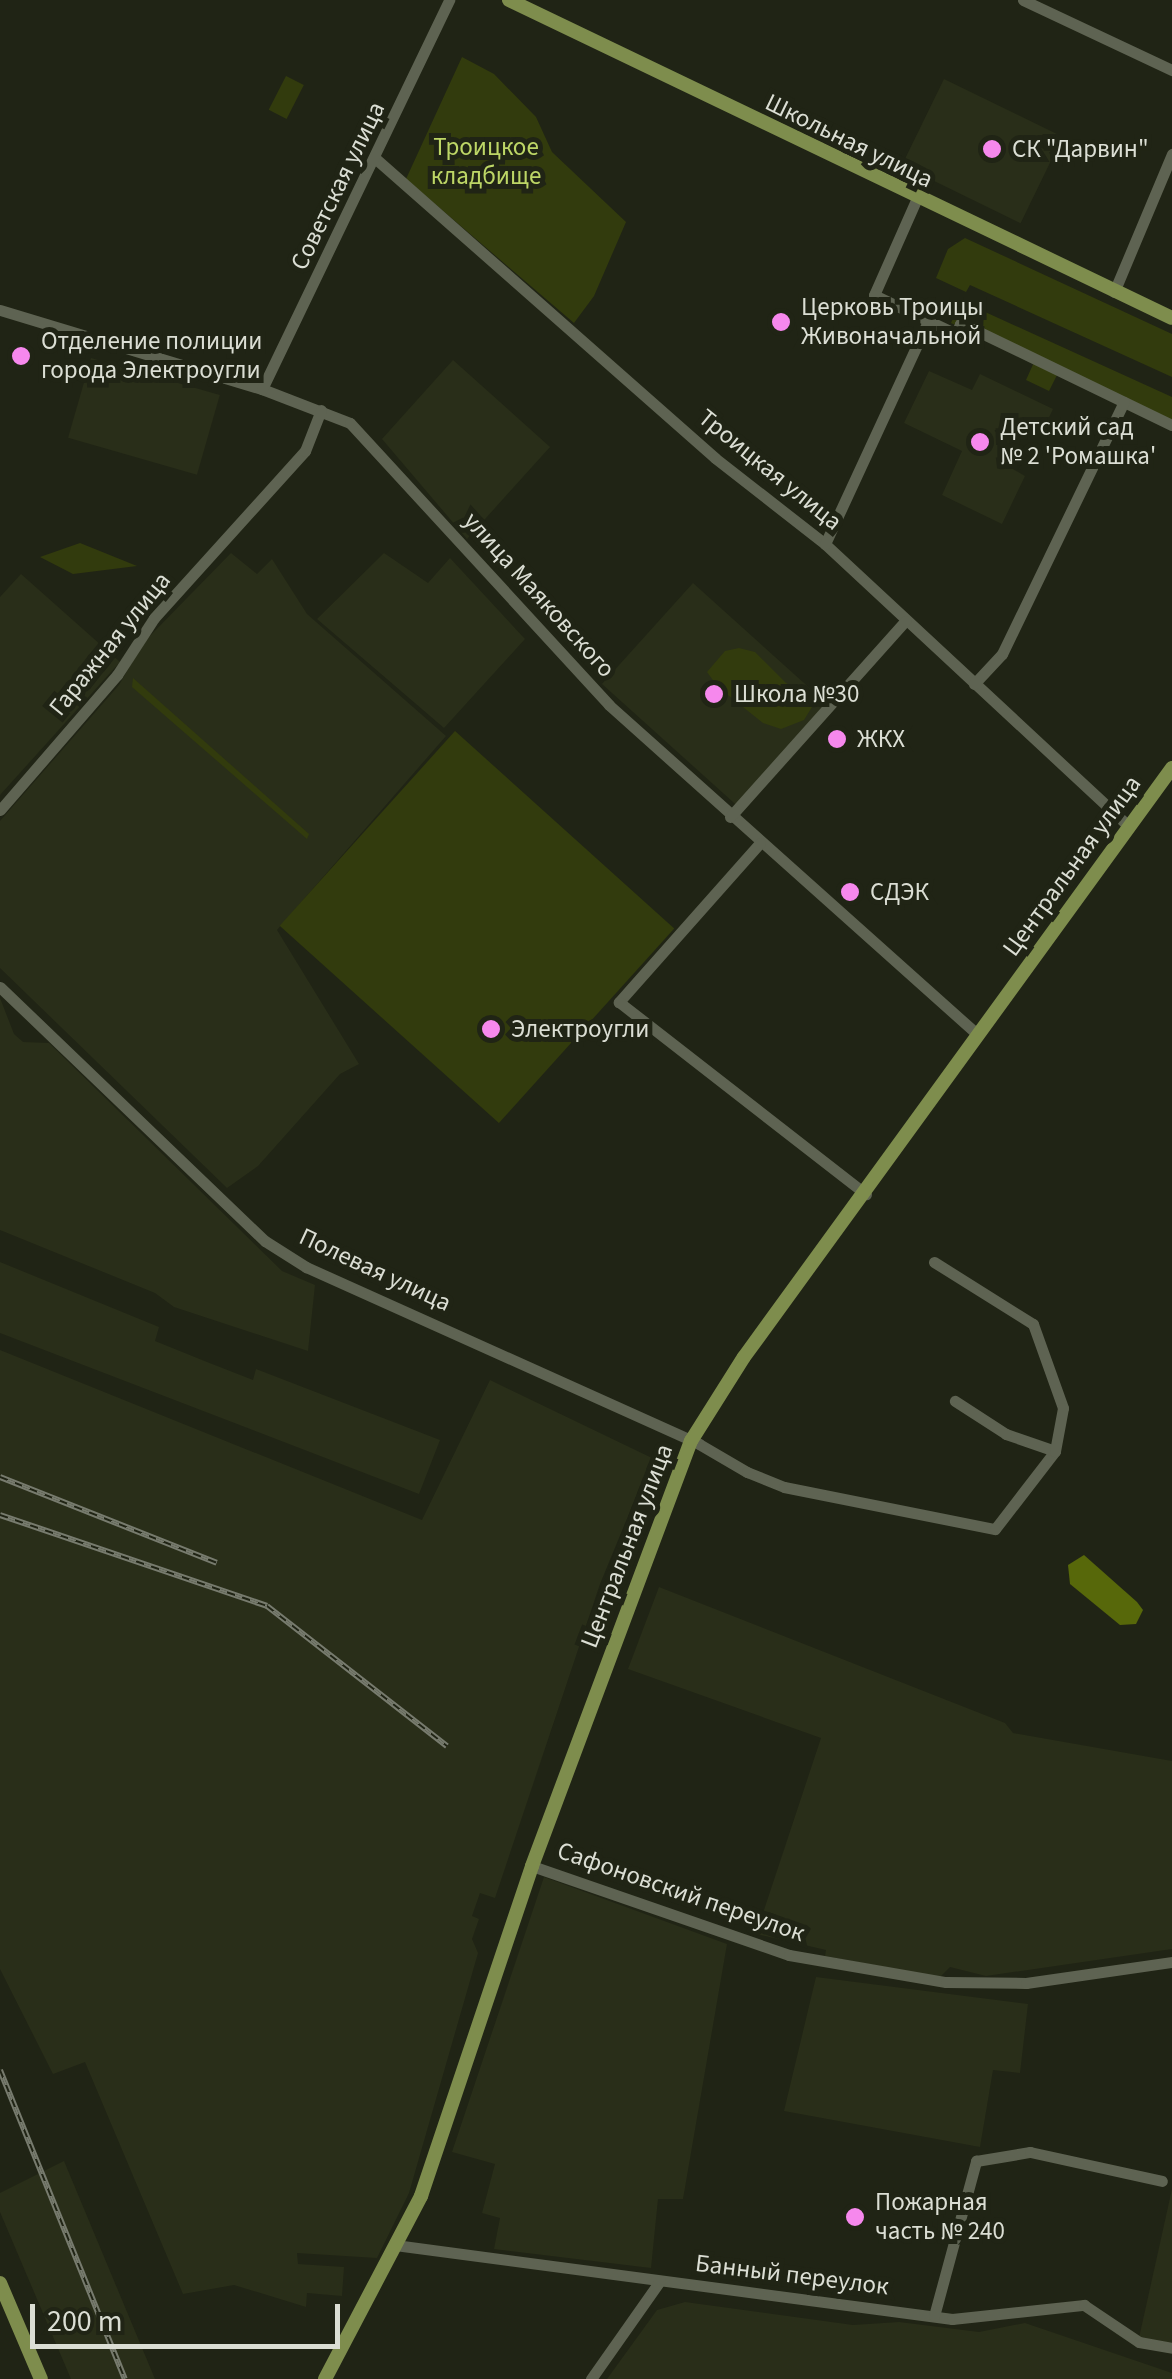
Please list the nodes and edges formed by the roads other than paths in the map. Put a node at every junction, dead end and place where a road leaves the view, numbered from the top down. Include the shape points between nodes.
1 (450, 0) edge
2 (508, 0) edge
3 (1023, 0) edge
4 (1172, 70) edge
5 (1172, 154) edge
6 (376, 159) junction
7 (917, 198) junction
8 (1114, 292) junction
9 (0, 310) edge
10 (1172, 318) edge
11 (928, 321) junction
12 (262, 389) junction
13 (1124, 402) junction
14 (321, 410) junction
15 (1172, 425) edge
16 (826, 544) junction
17 (905, 621) junction
18 (974, 684) junction
19 (1172, 768) edge
20 (1172, 785) edge
21 (1156, 791) junction
22 (0, 810) edge
23 (730, 817) junction
24 (1128, 824) junction
25 (760, 843) junction
26 (0, 987) edge
27 (978, 1035) junction
28 (866, 1194) junction
29 (934, 1262) dead end
30 (955, 1400) dead end
31 (691, 1441) junction
32 (1054, 1451) junction
33 (532, 1866) junction
34 (1172, 1962) edge
35 (1162, 2181) dead end
36 (395, 2245) junction
37 (660, 2281) junction
38 (0, 2283) edge
39 (934, 2316) junction
40 (1172, 2348) edge
41 (41, 2379) edge
42 (324, 2379) edge
43 (591, 2379) edge

1 - 6 street, Советская улица
2 - 7 main road, Школьная улица
3 - 4 street
5 - 8 street
6 - 12 street, Советская улица
6 - 16 street, Троицкая улица via 715,458
7 - 8 main road, Школьная улица
7 - 11 street via 874,295
8 - 10 main road, Школьная улица
9 - 12 street, улица Маяковского
11 - 13 street via 956,334 960,324 969,327
11 - 16 street
12 - 14 street, улица Маяковского
13 - 15 street
13 - 18 street via 1002,654
14 - 22 street, Гаражная улица via 306,450 154,618 117,675
14 - 23 street, улица Маяковского via 369,440 575,670
16 - 17 street, Троицкая улица
17 - 18 street, Троицкая улица
17 - 23 street
18 - 24 street, Троицкая улица
19 - 21 main road, Центральная улица
20 - 21 street
21 - 24 main road, Центральная улица
23 - 25 street, улица Маяковского
24 - 27 main road, Центральная улица
25 - 27 street, улица Маяковского
25 - 28 street via 619,1002
26 - 31 street, Полевая улица via 265,1241 306,1267
27 - 28 main road, Центральная улица
28 - 31 main road, Центральная улица
29 - 32 street via 1024,1315 1041,1337 1064,1408
30 - 32 street via 1006,1434
31 - 32 street, Полевая улица via 784,1487 972,1529 995,1529
31 - 33 main road, Центральная улица
33 - 34 street, Сафоновский переулок via 789,1955 930,1980 1026,1984
33 - 36 main road, Центральная улица via 428,2177
35 - 39 street via 1030,2152 976,2161
36 - 37 street, Банный переулок
36 - 42 main road, Центральная улица
37 - 39 street, Банный переулок
37 - 43 street
38 - 41 main road
39 - 40 street, Банный переулок via 1084,2305 1139,2342

